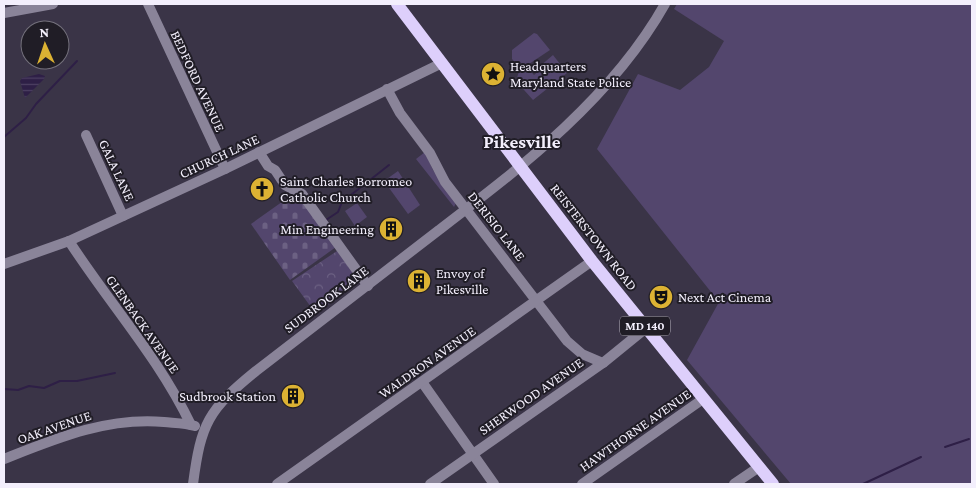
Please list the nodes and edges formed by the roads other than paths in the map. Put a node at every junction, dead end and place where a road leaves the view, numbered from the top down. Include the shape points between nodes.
1 (53, 4) edge
2 (148, 4) edge
3 (397, 4) edge
4 (665, 4) edge
5 (4, 13) edge
6 (442, 63) junction
7 (387, 90) junction
8 (86, 135) dead end
9 (259, 152) junction
10 (520, 166) junction
11 (225, 169) junction
12 (467, 209) junction
13 (123, 216) junction
14 (68, 241) junction
15 (592, 261) junction
16 (4, 264) edge
17 (368, 286) junction
18 (537, 301) junction
19 (646, 328) junction
20 (603, 363) junction
21 (422, 382) junction
22 (703, 399) junction
23 (191, 425) junction
24 (203, 429) junction
25 (473, 454) junction
26 (4, 459) edge
27 (759, 467) junction
28 (193, 484) edge
29 (277, 484) edge
30 (430, 484) edge
31 (494, 484) edge
32 (582, 484) edge
33 (734, 484) edge
34 (773, 484) edge

1 - 5 street
2 - 11 street, BEDFORD AVENUE
3 - 6 main road, REISTERSTOWN ROAD / MD 140
4 - 10 street, SUDBROOK LANE via 633,55 613,79
6 - 7 street, CHURCH LANE
6 - 10 main road, REISTERSTOWN ROAD / MD 140
7 - 9 street, CHURCH LANE
7 - 12 street, DERISIO LANE
8 - 13 street, GALA LANE
9 - 11 street, CHURCH LANE
9 - 17 street via 285,185 302,194
10 - 12 street, SUDBROOK LANE
10 - 15 main road, REISTERSTOWN ROAD / MD 140
11 - 13 street, CHURCH LANE
12 - 17 street, SUDBROOK LANE
12 - 18 street, DERISIO LANE
13 - 14 street, CHURCH LANE
14 - 16 street, CHURCH LANE
14 - 23 street, GLENBACK AVENUE via 149,353
15 - 18 street, WALDRON AVENUE
15 - 19 main road, REISTERSTOWN ROAD / MD 140
17 - 24 street, SUDBROOK LANE via 236,388 218,406
18 - 20 street, DERISIO LANE via 575,348
18 - 21 street, WALDRON AVENUE
19 - 20 street, SHERWOOD AVENUE
19 - 22 main road, REISTERSTOWN ROAD / MD 140
20 - 25 street, SHERWOOD AVENUE
21 - 25 street
21 - 29 street, WALDRON AVENUE
22 - 27 main road, REISTERSTOWN ROAD / MD 140
22 - 32 street, HAWTHORNE AVENUE
23 - 24 street, OAK AVENUE
23 - 26 street, OAK AVENUE via 139,421 111,423 72,432
24 - 28 street, SUDBROOK LANE
25 - 30 street, SHERWOOD AVENUE
25 - 31 street
27 - 33 street
27 - 34 main road, REISTERSTOWN ROAD / MD 140

